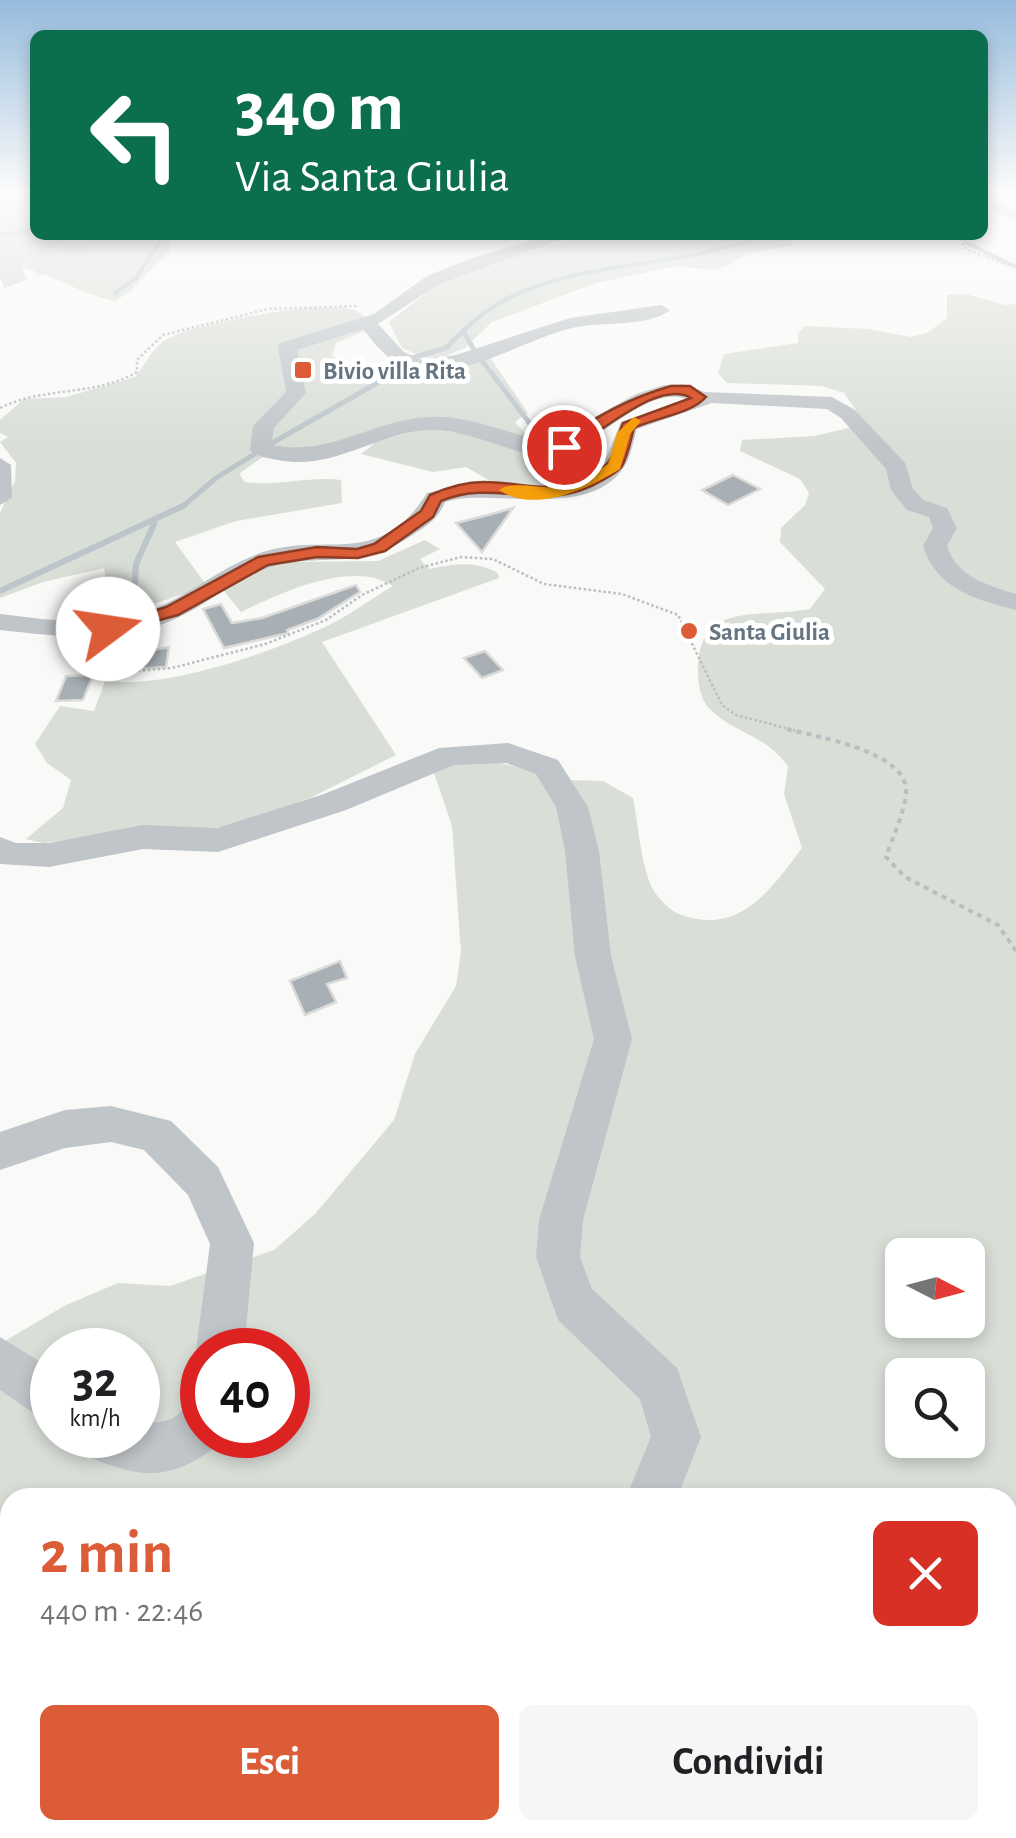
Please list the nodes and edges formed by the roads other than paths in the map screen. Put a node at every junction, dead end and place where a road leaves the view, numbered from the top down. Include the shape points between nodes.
1 (441, 277) edge
2 (661, 310) dead end
3 (374, 320) junction
4 (699, 400) junction
5 (1, 471) edge
6 (0, 498) edge
7 (1016, 602) edge
8 (8, 623) edge
9 (0, 849) edge
10 (0, 1150) edge
11 (222, 1328) edge
12 (0, 1360) edge
13 (30, 1382) edge
14 (655, 1488) edge

1 - 3 street
2 - 3 street via 568,324 422,366 387,347
3 - 4 street via 287,347 296,393 260,430 261,450 317,458 413,424 444,424 551,449 671,390 686,389
4 - 7 street via 832,403 896,468 915,504 939,512 945,528 935,546 938,560 954,577
4 - 8 street via 628,426 614,466 577,489 457,489 435,498 428,514 380,547 264,560 172,611 128,626 87,632
5 - 6 street
9 - 14 street via 49,855 143,837 218,840 335,802 450,754 508,753 548,768 572,808 593,956 613,1040 561,1220 558,1257 574,1304 660,1385 676,1437
10 - 11 street via 65,1129 110,1124 156,1134 204,1181 232,1243
12 - 13 street

